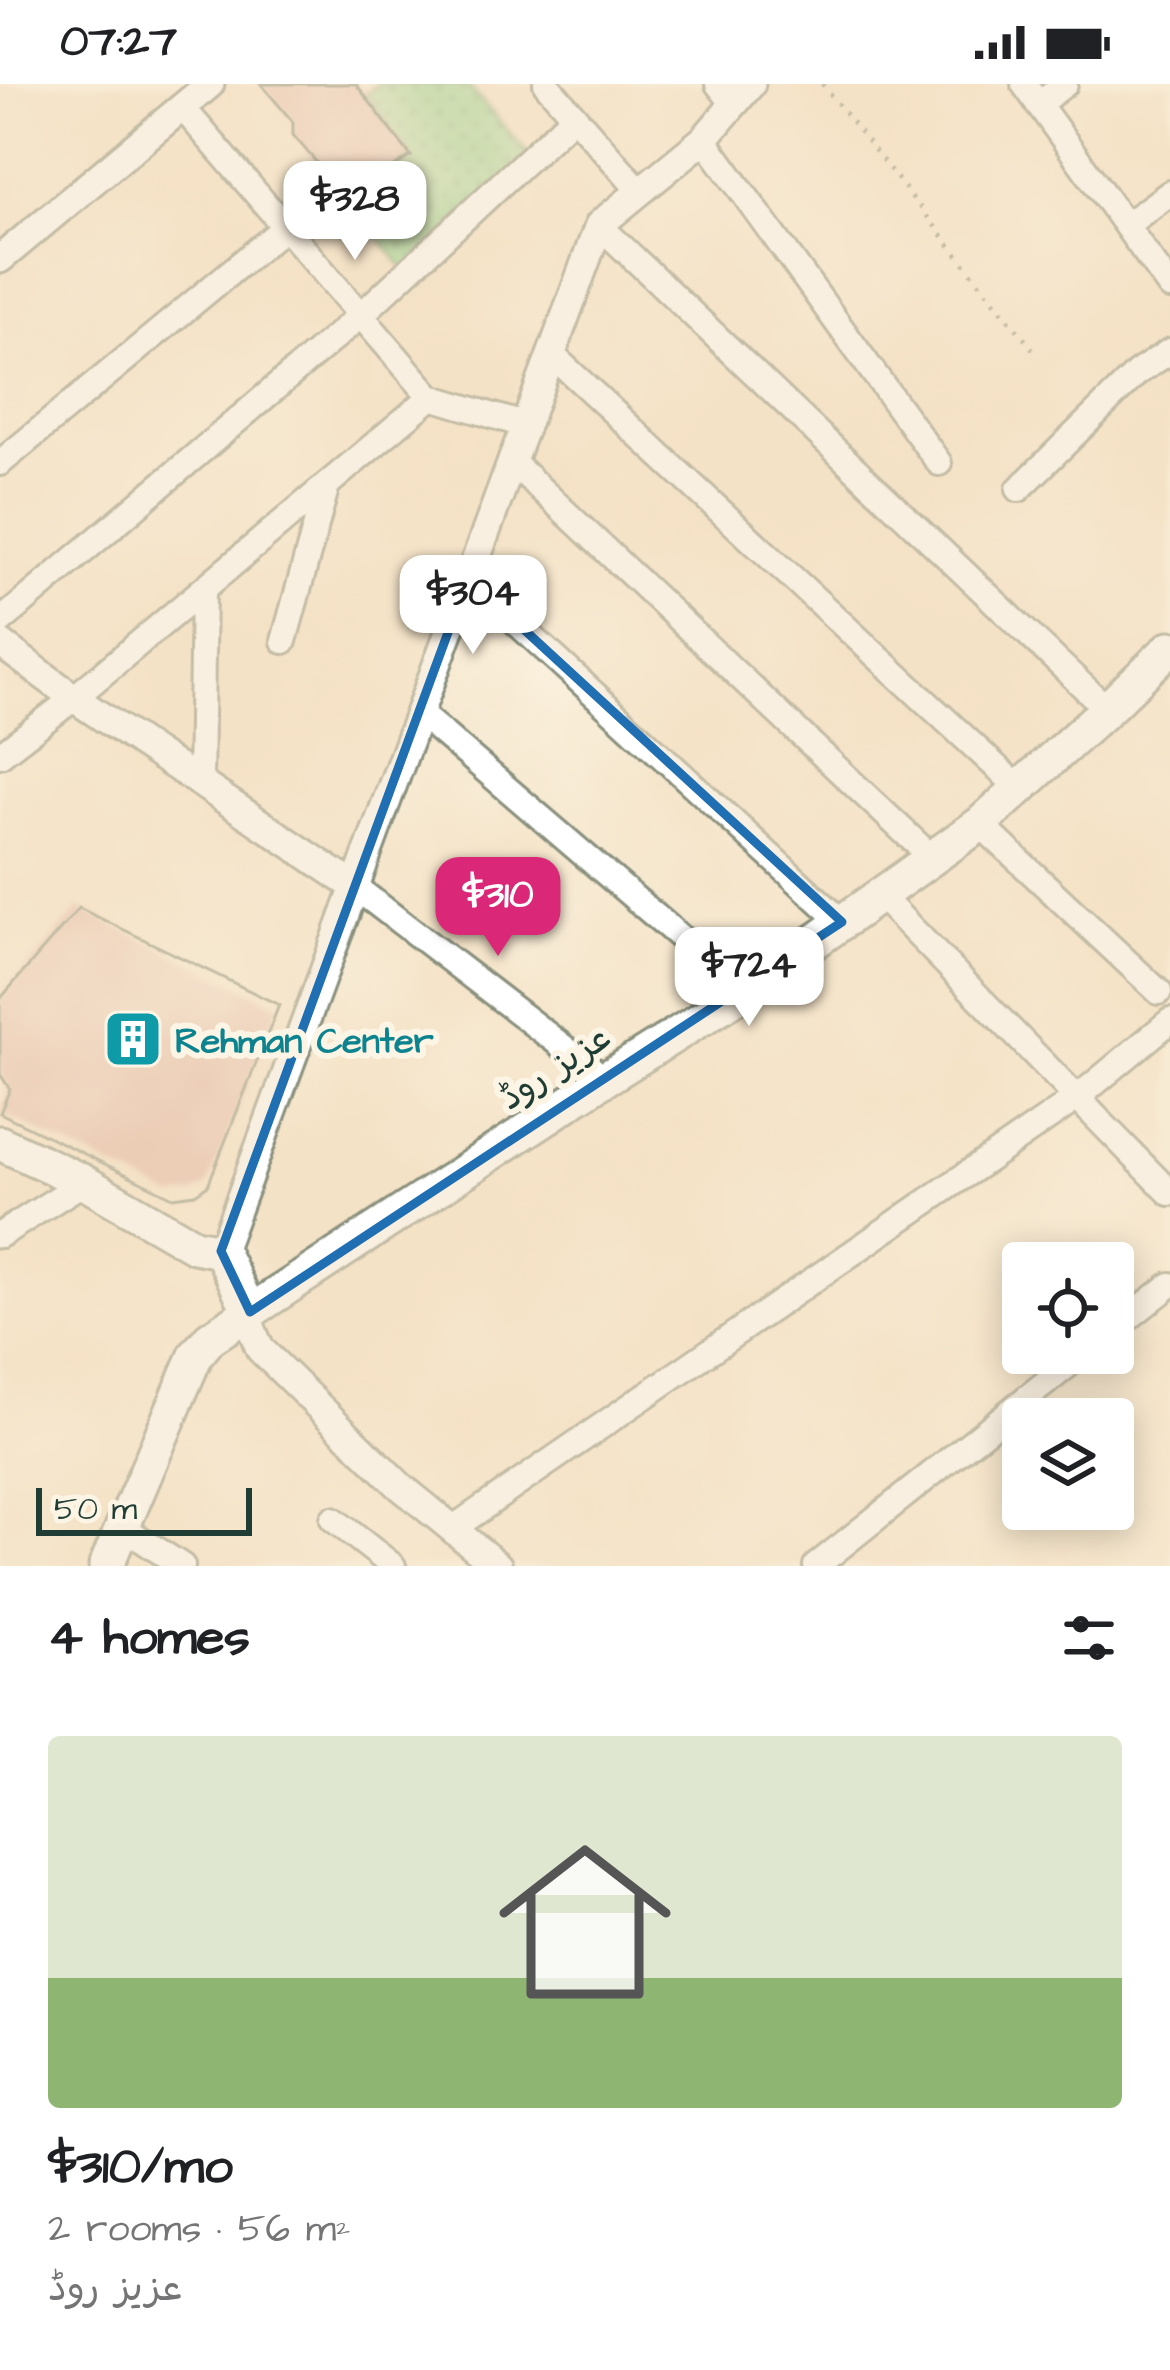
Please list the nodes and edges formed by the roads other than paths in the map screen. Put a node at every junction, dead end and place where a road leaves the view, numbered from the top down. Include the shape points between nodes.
1 (546, 84) edge
2 (1065, 84) edge
3 (734, 91) edge
4 (195, 92) edge
5 (1031, 94) edge
6 (574, 116) junction
7 (704, 139) junction
8 (640, 191) junction
9 (1170, 194) edge
10 (598, 225) junction
11 (1126, 225) junction
12 (285, 227) junction
13 (3, 250) edge
14 (1170, 287) edge
15 (361, 315) junction
16 (1170, 351) edge
17 (550, 354) junction
18 (431, 397) junction
19 (524, 425) junction
20 (512, 461) junction
21 (0, 463) edge
22 (939, 463) dead end
23 (327, 485) junction
24 (1018, 489) dead end
25 (468, 578) junction
26 (202, 590) junction
27 (0, 622) edge
28 (284, 641) dead end
29 (0, 643) edge
30 (1170, 648) edge
31 (74, 698) junction
32 (1107, 709) junction
33 (419, 712) junction
34 (0, 755) edge
35 (200, 783) junction
36 (1018, 788) junction
37 (980, 824) junction
38 (932, 858) junction
39 (355, 887) junction
40 (880, 896) junction
41 (842, 922) junction
42 (744, 992) junction
43 (1166, 992) edge
44 (1170, 1021) edge
45 (605, 1078) junction
46 (1077, 1098) junction
47 (0, 1143) edge
48 (84, 1182) junction
49 (1170, 1193) edge
50 (0, 1235) edge
51 (220, 1251) junction
52 (1170, 1285) edge
53 (250, 1312) junction
54 (1134, 1313) edge
55 (1058, 1374) edge
56 (333, 1520) dead end
57 (124, 1528) junction
58 (452, 1529) junction
59 (106, 1566) edge
60 (182, 1566) edge
61 (393, 1566) edge
62 (498, 1566) edge
63 (816, 1566) edge

1 - 6 street
2 - 5 street
3 - 7 street
4 - 12 street
4 - 13 street
5 - 11 street
6 - 8 street
6 - 15 street
7 - 8 street
7 - 22 street
8 - 10 street
9 - 11 street
10 - 17 street
10 - 32 street
11 - 14 street
12 - 15 street
12 - 21 street
15 - 18 street
15 - 27 street
16 - 24 street
17 - 19 street
17 - 36 street
18 - 19 street
18 - 23 street
19 - 20 street
20 - 25 street
20 - 38 street
23 - 26 street
23 - 28 street
25 - 33 street
25 - 41 street
26 - 31 street
26 - 35 street
29 - 31 street
30 - 32 main road, عزیز روڈ
31 - 34 street
31 - 35 street
32 - 36 main road, عزیز روڈ
33 - 39 street
33 - 42 street
35 - 39 street
36 - 37 main road, عزیز روڈ
37 - 38 main road, عزیز روڈ
37 - 43 street
38 - 40 main road, عزیز روڈ
39 - 45 street
39 - 51 street
40 - 41 main road, عزیز روڈ
40 - 46 street
41 - 42 main road, عزیز روڈ
42 - 45 main road, عزیز روڈ
44 - 46 street
45 - 53 main road, عزیز روڈ
46 - 49 street
46 - 58 street
47 - 48 main road
48 - 50 street
48 - 51 main road via 194,1246
51 - 53 main road
52 - 54 street
53 - 57 main road, عزیز روڈ via 196,1355
53 - 58 street via 260,1349
55 - 63 street
56 - 61 street
57 - 59 main road, عزیز روڈ
57 - 60 street
58 - 62 street

